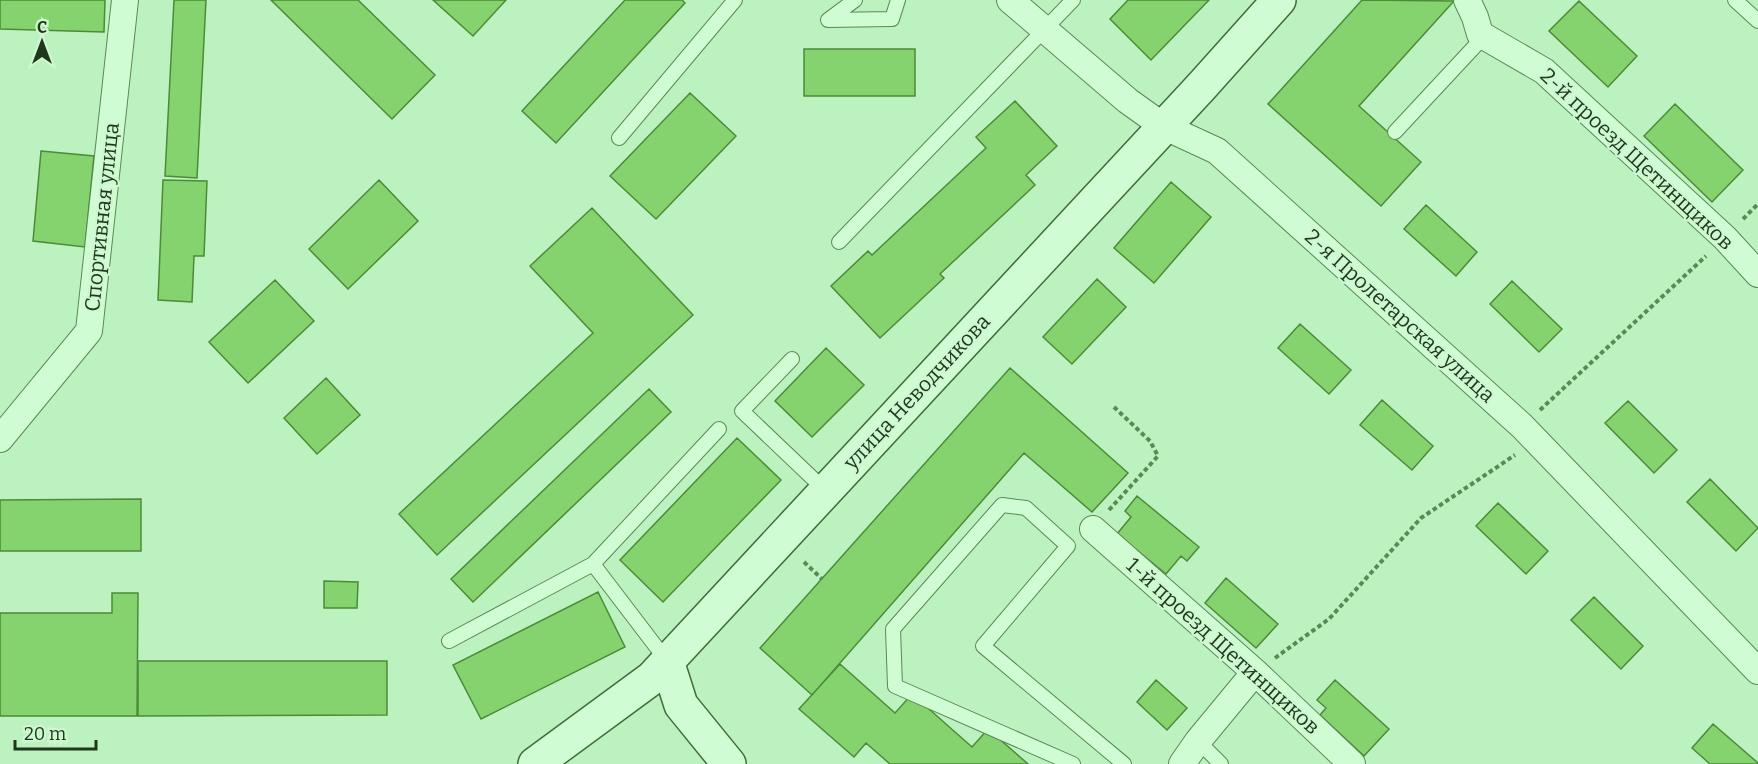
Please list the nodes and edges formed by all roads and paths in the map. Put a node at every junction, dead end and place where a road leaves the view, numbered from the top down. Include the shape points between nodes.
1 (125, 0) edge
2 (735, 0) edge
3 (855, 0) edge
4 (898, 0) edge
5 (1010, 0) edge
6 (1073, 0) edge
7 (1279, 0) edge
8 (1467, 0) edge
9 (1735, 0) edge
10 (1758, 21) edge
11 (1044, 29) junction
12 (1480, 34) junction
13 (1163, 126) junction
14 (1395, 132) dead end
15 (619, 138) dead end
16 (1758, 204) edge
17 (1725, 238) junction
18 (839, 242) dead end
19 (1758, 274) edge
20 (792, 359) dead end
21 (1114, 407) dead end
22 (719, 429) dead end
23 (1529, 434) junction
24 (0, 439) edge
25 (826, 491) junction
26 (1093, 529) joint
27 (804, 562) dead end
28 (593, 564) junction
29 (822, 579) dead end
30 (449, 641) dead end
31 (667, 661) junction
32 (1758, 671) edge
33 (1255, 672) junction
34 (1198, 741) junction
35 (535, 764) edge
36 (729, 764) edge
37 (1073, 764) edge
38 (1124, 764) edge
39 (1182, 764) edge
40 (1221, 764) edge
41 (1352, 764) edge

1 - 24 street, Спортивная улица via 89,331
2 - 15 lane
3 - 4 lane via 828,20 892,19
5 - 11 street, 2-я Пролетарская улица
6 - 11 lane
7 - 13 main road, улица Неводчикова
8 - 12 street
9 - 10 lane
11 - 13 street, 2-я Пролетарская улица
11 - 18 lane
12 - 14 lane via 1476,45
12 - 17 street, 2-й проезд Щетинщиков via 1544,70
13 - 23 street, 2-я Пролетарская улица via 1217,151
13 - 25 main road, улица Неводчикова
16 - 17 path
17 - 19 street, 2-й проезд Щетинщиков
17 - 23 path
20 - 25 lane via 742,411
21 - 26 path via 1150,441 1158,456
22 - 28 lane
23 - 32 street, 2-я Пролетарская улица
23 - 33 path via 1421,518 1329,619
25 - 31 main road, улица Неводчикова
26 - 33 street, 1-й проезд Щетинщиков
27 - 29 path
28 - 30 lane
28 - 31 lane
31 - 35 main road, улица Неводчикова via 652,678
31 - 36 main road via 681,705
33 - 34 street
33 - 41 street, 1-й проезд Щетинщиков
34 - 39 street
34 - 40 lane
37 - 38 lane via 895,686 892,629 1002,505 1026,508 1068,546 983,646

